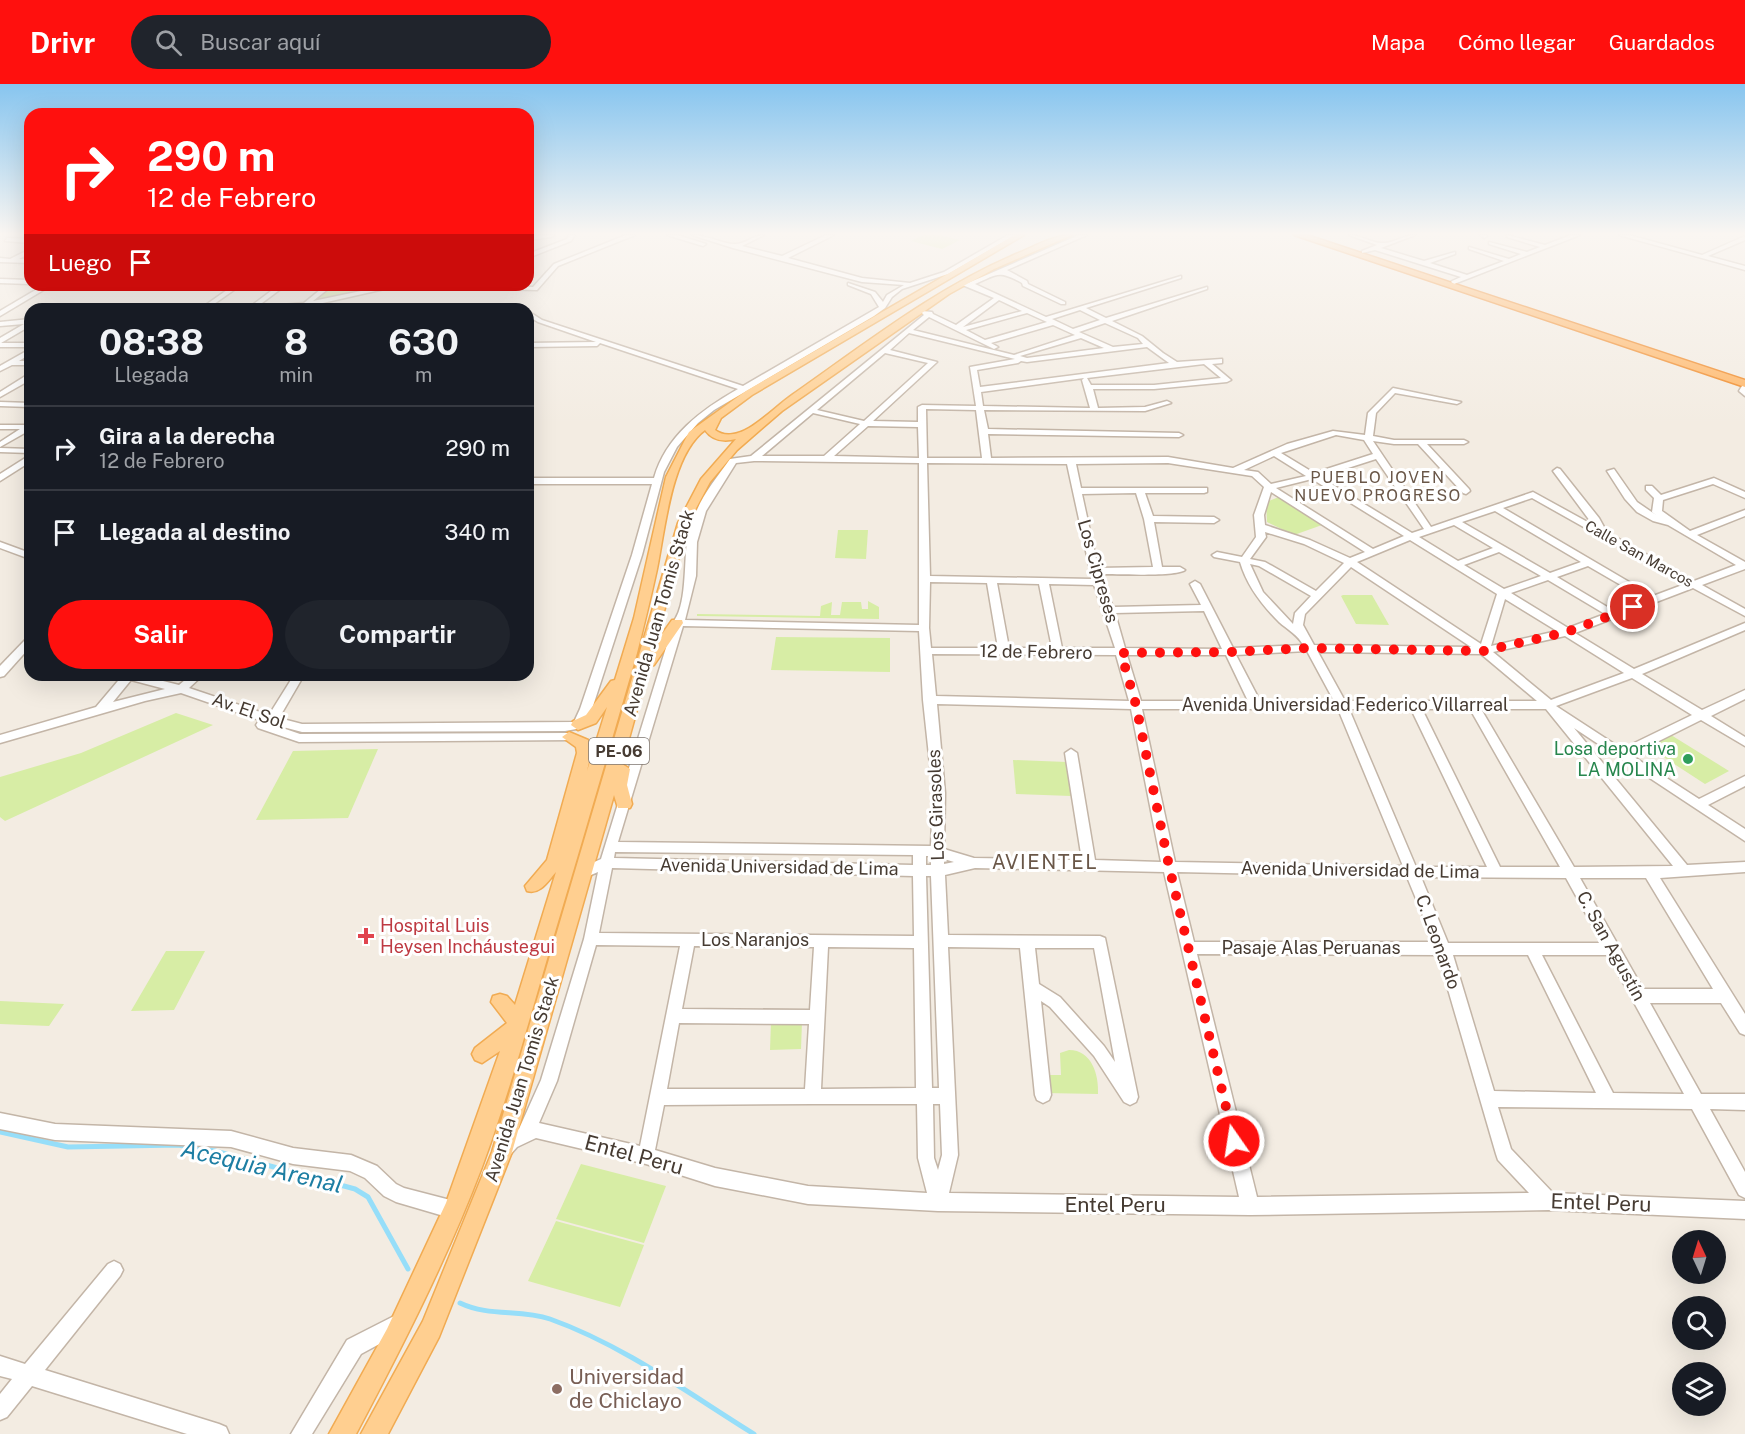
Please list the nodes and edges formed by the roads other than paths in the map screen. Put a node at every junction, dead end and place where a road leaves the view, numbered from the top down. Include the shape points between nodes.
1 (27, 298) edge
2 (335, 298) edge
3 (878, 298) edge
4 (891, 298) edge
5 (919, 298) edge
6 (942, 298) edge
7 (998, 298) edge
8 (1001, 298) edge
9 (1052, 298) edge
10 (1113, 298) edge
11 (1174, 298) edge
12 (1492, 298) edge
13 (1503, 298) edge
14 (1146, 300) dead end
15 (310, 303) edge
16 (1063, 303) dead end
17 (1155, 304) junction
18 (1080, 308) junction
19 (1028, 311) junction
20 (883, 312) junction
21 (925, 312) junction
22 (0, 314) edge
23 (534, 317) edge
24 (1104, 320) junction
25 (1049, 321) junction
26 (24, 322) edge
27 (0, 324) edge
28 (24, 326) edge
29 (960, 328) junction
30 (908, 331) junction
31 (1071, 332) junction
32 (1079, 336) junction
33 (986, 342) junction
34 (0, 343) edge
35 (607, 344) junction
36 (24, 345) edge
37 (534, 345) edge
38 (1149, 345) junction
39 (1113, 350) junction
40 (885, 351) junction
41 (24, 355) edge
42 (1011, 357) junction
43 (1027, 360) junction
44 (1219, 361) dead end
45 (1206, 362) junction
46 (0, 363) edge
47 (11, 363) junction
48 (24, 363) edge
49 (1176, 364) junction
50 (0, 369) edge
51 (1085, 376) junction
52 (1745, 377) edge
53 (24, 383) edge
54 (1745, 386) edge
55 (1088, 387) junction
56 (1154, 387) junction
57 (744, 390) junction
58 (977, 390) junction
59 (1745, 394) edge
60 (0, 395) edge
61 (1457, 402) dead end
62 (1167, 403) dead end
63 (0, 404) edge
64 (24, 405) edge
65 (980, 408) junction
66 (1138, 409) junction
67 (1095, 410) junction
68 (813, 411) junction
69 (720, 413) junction
70 (770, 417) junction
71 (864, 423) junction
72 (923, 424) junction
73 (0, 426) edge
74 (24, 427) edge
75 (24, 431) edge
76 (984, 431) junction
77 (1179, 435) dead end
78 (1368, 440) junction
79 (1420, 442) junction
80 (1464, 442) dead end
81 (0, 445) edge
82 (0, 450) edge
83 (24, 451) edge
84 (1275, 453) junction
85 (1379, 455) junction
86 (754, 458) junction
87 (826, 459) junction
88 (733, 461) junction
89 (924, 461) junction
90 (24, 462) edge
91 (987, 462) junction
92 (1071, 462) junction
93 (1234, 471) junction
94 (1557, 471) dead end
95 (1611, 471) dead end
96 (1315, 476) junction
97 (0, 478) edge
98 (657, 481) junction
99 (534, 482) edge
100 (1269, 488) junction
101 (1649, 488) dead end
102 (1204, 490) dead end
103 (1077, 491) junction
104 (1140, 491) junction
105 (1466, 491) dead end
106 (1745, 495) edge
107 (1659, 498) junction
108 (1494, 507) junction
109 (1745, 513) edge
110 (1149, 519) junction
111 (1214, 520) dead end
112 (1454, 521) junction
113 (1672, 525) junction
114 (1260, 527) junction
115 (1429, 530) junction
116 (1598, 531) junction
117 (1690, 534) junction
118 (1410, 537) junction
119 (0, 545) edge
120 (1500, 548) junction
121 (1371, 552) junction
122 (24, 554) edge
123 (1217, 555) dead end
124 (1244, 561) junction
125 (1350, 562) junction
126 (1590, 562) junction
127 (1456, 565) junction
128 (1744, 566) edge
129 (1180, 570) dead end
130 (1158, 571) junction
131 (1096, 576) junction
132 (1549, 577) junction
133 (925, 579) junction
134 (991, 580) junction
135 (1043, 581) junction
136 (1195, 584) dead end
137 (1693, 585) junction
138 (1502, 592) junction
139 (1318, 596) junction
140 (1653, 600) junction
141 (1206, 608) junction
142 (1109, 610) junction
143 (1745, 613) edge
144 (1613, 614) junction
145 (677, 623) junction
146 (1745, 626) edge
147 (924, 628) junction
148 (1567, 632) junction
149 (1306, 643) junction
150 (24, 647) edge
151 (926, 651) junction
152 (1484, 651) junction
153 (1004, 652) junction
154 (1058, 652) junction
155 (1230, 652) junction
156 (1121, 653) junction
157 (0, 673) edge
158 (1634, 673) junction
159 (622, 677) junction
160 (123, 681) edge
161 (151, 681) edge
162 (191, 681) edge
163 (295, 681) edge
164 (637, 686) junction
165 (181, 689) junction
166 (1745, 694) edge
167 (929, 700) junction
168 (1136, 705) junction
169 (1256, 705) junction
170 (1342, 705) junction
171 (1549, 705) junction
172 (1415, 706) junction
173 (1474, 706) junction
174 (631, 709) junction
175 (100, 710) junction
176 (1703, 715) junction
177 (272, 720) junction
178 (574, 731) junction
179 (0, 739) edge
180 (1745, 742) edge
181 (0, 747) edge
182 (1071, 753) dead end
183 (1622, 754) junction
184 (1745, 781) edge
185 (575, 793) junction
186 (624, 804) junction
187 (1698, 805) junction
188 (582, 813) junction
189 (1745, 836) edge
190 (572, 844) junction
191 (609, 847) junction
192 (919, 850) junction
193 (937, 852) junction
194 (555, 862) junction
195 (605, 863) junction
196 (975, 863) junction
197 (1089, 864) junction
198 (1169, 866) junction
199 (1745, 867) edge
200 (919, 869) junction
201 (938, 871) junction
202 (1413, 872) junction
203 (1496, 872) junction
204 (1570, 872) junction
205 (1686, 872) junction
206 (584, 873) junction
207 (1650, 873) junction
208 (533, 886) dead end
209 (591, 939) junction
210 (688, 940) junction
211 (821, 941) junction
212 (940, 941) junction
213 (920, 942) junction
214 (1027, 942) junction
215 (1189, 948) junction
216 (1444, 949) junction
217 (1532, 949) junction
218 (1612, 949) junction
219 (1032, 988) junction
220 (1638, 996) junction
221 (1725, 996) junction
222 (500, 1002) dead end
223 (674, 1016) junction
224 (817, 1017) junction
225 (518, 1025) junction
226 (1745, 1028) edge
227 (482, 1054) dead end
228 (924, 1094) junction
229 (1043, 1095) dead end
230 (946, 1096) junction
231 (657, 1097) junction
232 (813, 1097) junction
233 (1488, 1099) junction
234 (1609, 1101) junction
235 (1697, 1102) junction
236 (1745, 1102) edge
237 (0, 1121) edge
238 (526, 1133) junction
239 (502, 1152) junction
240 (646, 1156) junction
241 (1745, 1189) edge
242 (1549, 1201) junction
243 (938, 1202) junction
244 (1250, 1206) junction
245 (454, 1210) junction
246 (1745, 1210) edge
247 (114, 1270) dead end
248 (402, 1321) junction
249 (0, 1366) edge
250 (28, 1375) junction
251 (0, 1410) edge
252 (219, 1434) edge
253 (300, 1434) edge
254 (342, 1434) edge
255 (374, 1434) edge

1 - 22 street
2 - 15 street
3 - 20 street
4 - 20 street, Avenida Juan Tomis Stack
5 - 20 main road, Avenida Juan Tomis Stack / PE-06
6 - 21 main road, Avenida Juan Tomis Stack / PE-06
7 - 29 street
8 - 19 street
9 - 16 street
10 - 18 street
11 - 17 street
12 - 54 highway
13 - 52 highway
14 - 17 street
17 - 24 street
18 - 24 street
18 - 25 street
19 - 25 street
19 - 29 street
20 - 57 street, Avenida Juan Tomis Stack
20 - 69 main road, Avenida Juan Tomis Stack / PE-06
21 - 29 street
21 - 30 street
21 - 70 main road, Avenida Juan Tomis Stack / PE-06
23 - 35 street
24 - 31 street
24 - 38 street
25 - 31 street
25 - 33 street
26 - 27 street
28 - 34 street
29 - 33 street
30 - 40 street
30 - 42 street
31 - 32 street
32 - 39 street
32 - 42 street
33 - 42 street
34 - 36 street
35 - 37 street
35 - 57 street
38 - 39 street
38 - 49 street
39 - 43 street
40 - 68 street
40 - 71 street via 933,362
41 - 47 street
42 - 43 street
43 - 58 street via 973,369
44 - 45 street
45 - 49 street
45 - 56 street via 1227,380
46 - 47 street
47 - 48 street
47 - 50 street
49 - 51 street
51 - 55 street
51 - 58 street
53 - 60 street
54 - 59 street
55 - 56 street
55 - 67 street
56 - 66 street
57 - 98 street, Avenida Juan Tomis Stack via 711,408 683,433
58 - 65 street
61 - 78 street via 1393,390 1372,412
62 - 66 street
63 - 64 street
65 - 67 street
65 - 72 street, Los Girasoles via 922,406
65 - 76 street
66 - 67 street
68 - 71 street
68 - 86 street
69 - 70 main road via 710,430 721,438 742,433
69 - 159 main road, Avenida Juan Tomis Stack / PE-06 via 693,434 676,463 640,618
70 - 88 main road
70 - 164 main road, Avenida Juan Tomis Stack / PE-06 via 731,450 693,501 680,530
71 - 72 street
71 - 87 street
72 - 89 street, Los Girasoles
73 - 74 street
75 - 81 street
76 - 77 street
76 - 91 street
78 - 79 street
78 - 84 street via 1336,433
78 - 85 street
79 - 80 street
79 - 105 street
82 - 83 street
84 - 93 street
84 - 96 street
85 - 96 street
85 - 115 street
86 - 87 street
86 - 88 street
87 - 89 street
88 - 145 street, Avenida Juan Tomis Stack via 701,511 692,542 691,576
89 - 91 street
89 - 133 street, Los Girasoles
90 - 97 street
91 - 92 street
92 - 93 street via 1168,460
92 - 103 street, Los Cipreses
93 - 100 street via 1255,474
94 - 116 street via 1596,520
95 - 113 street via 1640,512
96 - 100 street
96 - 118 street
98 - 99 street
98 - 178 street, Avenida Juan Tomis Stack via 586,709
100 - 114 street via 1259,514
100 - 121 street
101 - 107 street
102 - 104 street
103 - 104 street
103 - 131 street, Los Cipreses
104 - 110 street
106 - 107 street via 1714,481
107 - 113 street via 1658,512
108 - 112 street
108 - 116 street, Calle San Marcos via 1533,495
108 - 126 street
109 - 117 street
110 - 111 street
110 - 130 street
112 - 115 street
112 - 120 street
113 - 117 street
114 - 124 street via 1261,537
114 - 125 street via 1307,542
115 - 118 street
116 - 137 street, Calle San Marcos
117 - 128 street
118 - 121 street
118 - 127 street
119 - 122 street
120 - 127 street
120 - 132 street
121 - 125 street
123 - 124 street
124 - 139 street via 1262,564
124 - 149 street via 1248,576 1277,616
125 - 139 street
125 - 152 street
126 - 132 street
126 - 140 street
127 - 138 street
128 - 137 street, 12 de Febrero
129 - 130 street
130 - 131 street
131 - 135 street
131 - 142 street, Los Cipreses
132 - 138 street
132 - 144 street
133 - 134 street
133 - 147 street, Los Girasoles
134 - 135 street
134 - 153 street
135 - 154 street
136 - 141 street
137 - 140 street, 12 de Febrero
137 - 143 street, Calle San Marcos
138 - 148 street
138 - 152 street
139 - 149 street via 1300,614 1298,625
140 - 144 street, 12 de Febrero
141 - 142 street
141 - 155 street
142 - 156 street, Los Cipreses
144 - 148 street, 12 de Febrero
145 - 147 street
145 - 164 main road
145 - 186 street, Avenida Juan Tomis Stack
146 - 158 street, Avenida Universidad Federico Villarreal
147 - 151 street, Los Girasoles
148 - 152 street, 12 de Febrero
148 - 158 street
149 - 152 street, 12 de Febrero
149 - 155 street, 12 de Febrero
149 - 170 street, C. Leonardo
150 - 157 street
151 - 153 street, 12 de Febrero
151 - 167 street, Los Girasoles
152 - 171 street
153 - 154 street, 12 de Febrero
154 - 156 street, 12 de Febrero
155 - 156 street, 12 de Febrero
155 - 169 street
156 - 168 street, Los Cipreses
158 - 171 street, Avenida Universidad Federico Villarreal
158 - 176 street
159 - 178 main road via 591,719
159 - 188 main road, Avenida Juan Tomis Stack / PE-06
160 - 175 street
161 - 165 street
162 - 165 street
163 - 177 street
164 - 174 main road, Avenida Juan Tomis Stack / PE-06
165 - 175 street, Av. El Sol
165 - 177 street, Av. El Sol
166 - 176 street
167 - 168 street, Avenida Universidad Federico Villarreal
167 - 193 street, Los Girasoles via 939,793
168 - 169 street, Avenida Universidad Federico Villarreal
168 - 198 street, Los Cipreses
169 - 170 street, Avenida Universidad Federico Villarreal
170 - 172 street, Avenida Universidad Federico Villarreal
170 - 202 street, C. Leonardo
171 - 173 street, Avenida Universidad Federico Villarreal
171 - 183 street
171 - 205 street
172 - 173 street, Avenida Universidad Federico Villarreal
172 - 203 street
173 - 204 street, C. San Agustín
174 - 186 main road via 619,785
174 - 206 main road, Avenida Juan Tomis Stack / PE-06
175 - 179 street, Av. El Sol
176 - 180 street
176 - 183 street
177 - 178 street, Av. El Sol via 302,728
178 - 181 street, Av. El Sol via 299,738 178,695
178 - 185 main road via 584,753
182 - 197 street
183 - 187 street
184 - 187 street
185 - 188 main road
185 - 194 main road
186 - 191 street, Avenida Juan Tomis Stack
187 - 189 street
188 - 190 main road, Avenida Juan Tomis Stack / PE-06
190 - 194 main road
190 - 225 main road, Avenida Juan Tomis Stack / PE-06
191 - 192 street, Avenida Universidad de Lima
191 - 195 street, Avenida Juan Tomis Stack
192 - 193 street, Avenida Universidad de Lima
192 - 200 street
193 - 196 street, Avenida Universidad de Lima
193 - 201 street, Los Girasoles
194 - 208 main road
195 - 200 street, Avenida Universidad de Lima
195 - 206 street, Avenida Universidad de Lima
195 - 209 street, Avenida Juan Tomis Stack
196 - 197 street, Avenida Universidad de Lima
196 - 201 street, Avenida Universidad de Lima
197 - 198 street, Avenida Universidad de Lima
198 - 202 street, Avenida Universidad de Lima
198 - 215 street, Los Cipreses
199 - 205 street, Avenida Universidad de Lima
200 - 201 street, Avenida Universidad de Lima
200 - 213 street
201 - 212 street, Los Girasoles
202 - 203 street, Avenida Universidad de Lima
202 - 216 street, C. Leonardo
203 - 204 street, Avenida Universidad de Lima
204 - 207 street, Avenida Universidad de Lima
204 - 218 street, C. San Agustín
205 - 207 street, Avenida Universidad de Lima
206 - 239 main road, Avenida Juan Tomis Stack / PE-06
207 - 221 street
209 - 210 street, Los Naranjos
209 - 238 street, Avenida Juan Tomis Stack via 549,1081
210 - 211 street, Los Naranjos
210 - 223 street
211 - 213 street, Los Naranjos
211 - 224 street
212 - 214 street
212 - 230 street, Los Girasoles
213 - 228 street
214 - 219 street
214 - 219 street via 1100,942 1130,1097 1099,1051 1056,1002
215 - 216 street, Pasaje Alas Peruanas
215 - 244 street, Los Cipreses
216 - 217 street, Pasaje Alas Peruanas
216 - 233 street, C. Leonardo
217 - 218 street, Pasaje Alas Peruanas
217 - 234 street
218 - 220 street, C. San Agustín
219 - 229 street
220 - 221 street
220 - 235 street, C. San Agustín
221 - 226 street
222 - 225 main road
223 - 224 street
223 - 231 street
224 - 232 street
225 - 227 main road
225 - 245 main road, Avenida Juan Tomis Stack / PE-06
228 - 230 street
228 - 232 street
228 - 243 street via 926,1158
230 - 243 street, Los Girasoles via 950,1155
231 - 232 street
231 - 240 street
233 - 234 street
233 - 242 street, C. Leonardo via 1504,1154
234 - 235 street
235 - 236 street
235 - 241 street, C. San Agustín
237 - 245 street via 55,1132 231,1139 293,1156 351,1163 371,1172 402,1196
238 - 239 street via 511,1141
238 - 240 street, Entel Peru via 536,1130
239 - 255 main road, Avenida Juan Tomis Stack / PE-06 via 435,1319
240 - 243 street, Entel Peru via 715,1177 808,1195
242 - 244 street, Entel Peru
242 - 246 street, Entel Peru
243 - 244 street, Entel Peru
245 - 248 main road, Avenida Juan Tomis Stack / PE-06
247 - 250 street
248 - 253 street via 354,1347
248 - 254 main road, Avenida Juan Tomis Stack / PE-06
249 - 250 street
250 - 251 street
250 - 252 street

